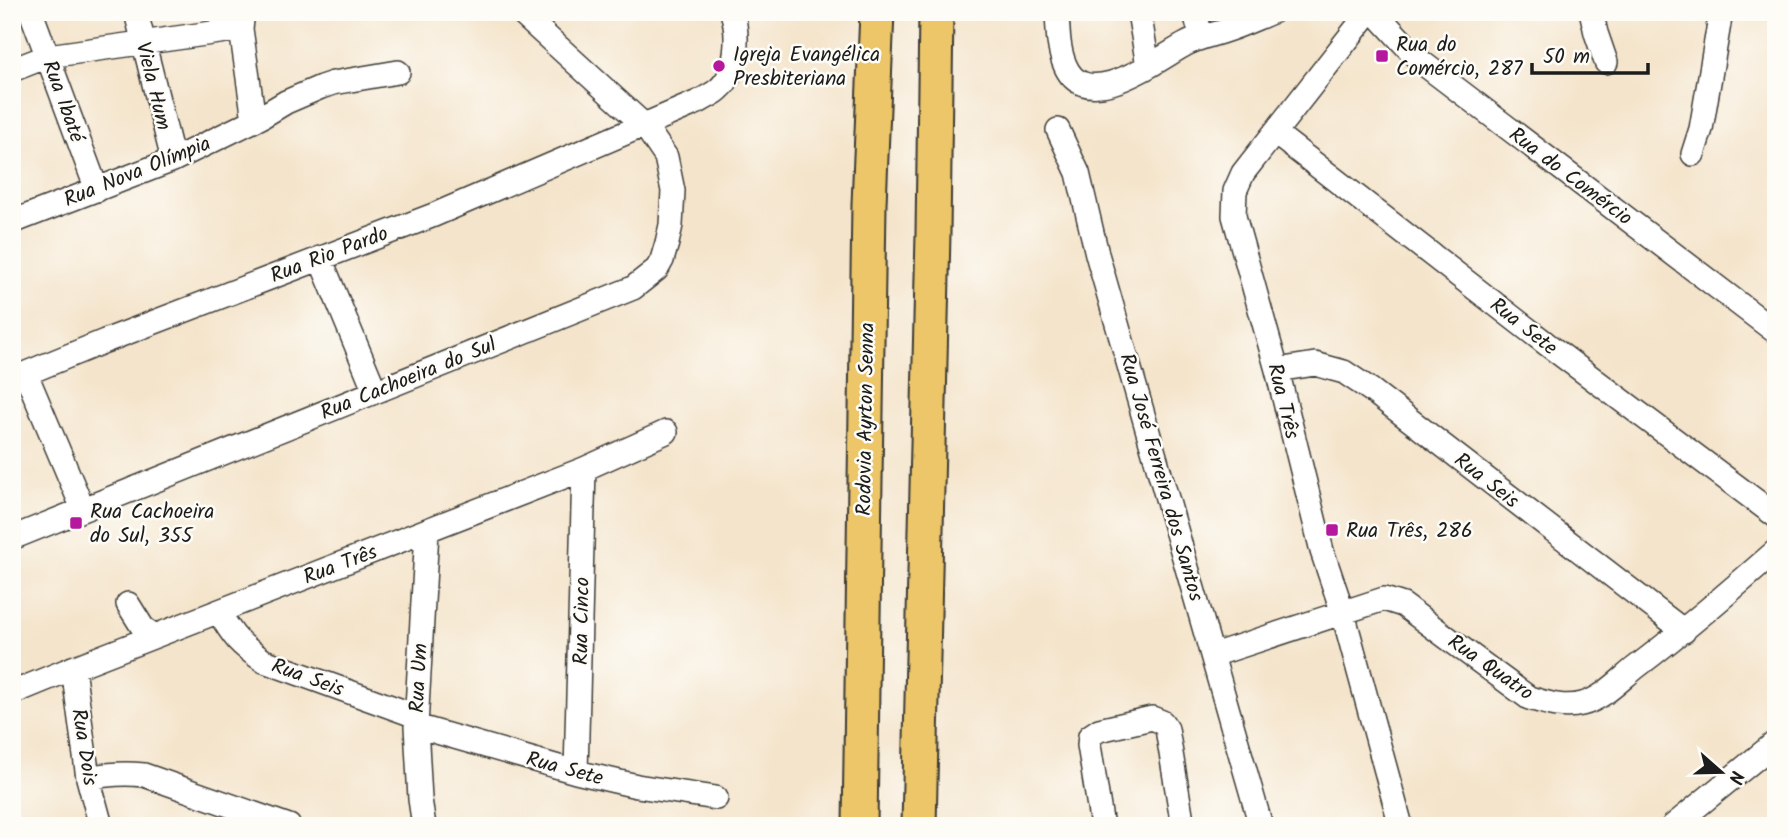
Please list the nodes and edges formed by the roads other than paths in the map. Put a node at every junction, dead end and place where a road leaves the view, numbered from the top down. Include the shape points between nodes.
1 (31, 12) edge
2 (136, 12) edge
3 (520, 12) edge
4 (732, 12) edge
5 (877, 12) edge
6 (936, 12) edge
7 (1057, 12) edge
8 (1139, 12) edge
9 (1195, 12) edge
10 (1272, 12) edge
11 (1369, 12) edge
12 (1375, 12) edge
13 (1721, 12) edge
14 (1586, 13) edge
15 (242, 21) edge
16 (1201, 37) junction
17 (144, 43) junction
18 (48, 56) junction
19 (1606, 62) dead end
20 (1149, 66) junction
21 (12, 70) edge
22 (398, 72) dead end
23 (257, 119) junction
24 (645, 126) junction
25 (1058, 130) dead end
26 (1275, 133) junction
27 (1693, 154) dead end
28 (173, 160) junction
29 (97, 190) junction
30 (12, 222) edge
31 (320, 258) junction
32 (1776, 332) edge
33 (1277, 370) junction
34 (19, 377) edge
35 (375, 391) junction
36 (666, 432) dead end
37 (584, 469) junction
38 (83, 509) junction
39 (1776, 516) edge
40 (426, 530) junction
41 (12, 538) edge
42 (1776, 551) edge
43 (128, 604) dead end
44 (219, 612) junction
45 (1343, 613) junction
46 (1684, 631) junction
47 (155, 636) junction
48 (1213, 655) junction
49 (73, 668) junction
50 (12, 693) edge
51 (416, 721) junction
52 (1776, 742) edge
53 (576, 772) junction
54 (88, 778) junction
55 (716, 798) dead end
56 (101, 826) edge
57 (289, 826) edge
58 (424, 826) edge
59 (860, 826) edge
60 (919, 826) edge
61 (1102, 826) edge
62 (1183, 826) edge
63 (1261, 826) edge
64 (1401, 826) edge
65 (1673, 826) edge

1 - 18 street, Rua Ibaté
2 - 17 street, Viela Hum
3 - 24 street, Rua Cachoeira do Sul
4 - 24 street, Rua Rio Pardo via 737,43 721,88
5 - 59 highway, Rodovia Ayrton Senna via 869,204
6 - 60 highway
7 - 20 street via 1059,45 1074,79 1087,85 1114,83
8 - 20 street
9 - 16 street
10 - 16 street
11 - 26 street, Rua Três
12 - 32 street, Rua do Comércio via 1420,61
13 - 27 street
14 - 19 street
15 - 17 street
15 - 23 street
16 - 20 street
17 - 18 street
17 - 28 street, Viela Hum
18 - 21 street
18 - 29 street, Rua Ibaté
22 - 23 street, Rua Nova Olímpia via 321,87
23 - 28 street, Rua Nova Olímpia
24 - 31 street, Rua Rio Pardo
24 - 35 street, Rua Cachoeira do Sul via 666,157 673,191 669,234 657,269 633,288
25 - 48 street, Rua José Ferreira dos Santos via 1079,173 1097,254
26 - 33 street, Rua Três via 1243,173 1235,191 1234,216
26 - 39 street, Rua Sete
28 - 29 street, Rua Nova Olímpia
29 - 30 street, Rua Nova Olímpia
31 - 34 street, Rua Rio Pardo
31 - 35 street
33 - 45 street, Rua Três via 1322,551
33 - 46 street, Rua Seis via 1315,364 1344,372
34 - 38 street
35 - 38 street, Rua Cachoeira do Sul
36 - 37 street, Rua Três
37 - 40 street, Rua Três
37 - 53 street, Rua Cinco
38 - 41 street, Rua Cachoeira do Sul
40 - 44 street, Rua Três
40 - 51 street, Rua Um
42 - 46 street, Rua Quatro
43 - 47 street via 143,628
44 - 47 street, Rua Três
44 - 51 street, Rua Seis via 232,635 264,661
45 - 46 street, Rua Quatro via 1384,599 1403,605 1529,698 1554,706 1585,704
45 - 48 street, Rua Quatro
45 - 64 street, Rua Três
47 - 49 street, Rua Três
48 - 63 street, Rua José Ferreira dos Santos
49 - 50 street, Rua Três
49 - 54 street, Rua Dois
51 - 53 street, Rua Sete
51 - 58 street, Rua Um
52 - 65 street
53 - 55 street, Rua Sete
54 - 56 street, Rua Dois
54 - 57 street via 144,775
61 - 62 street via 1090,736 1152,718 1167,729

